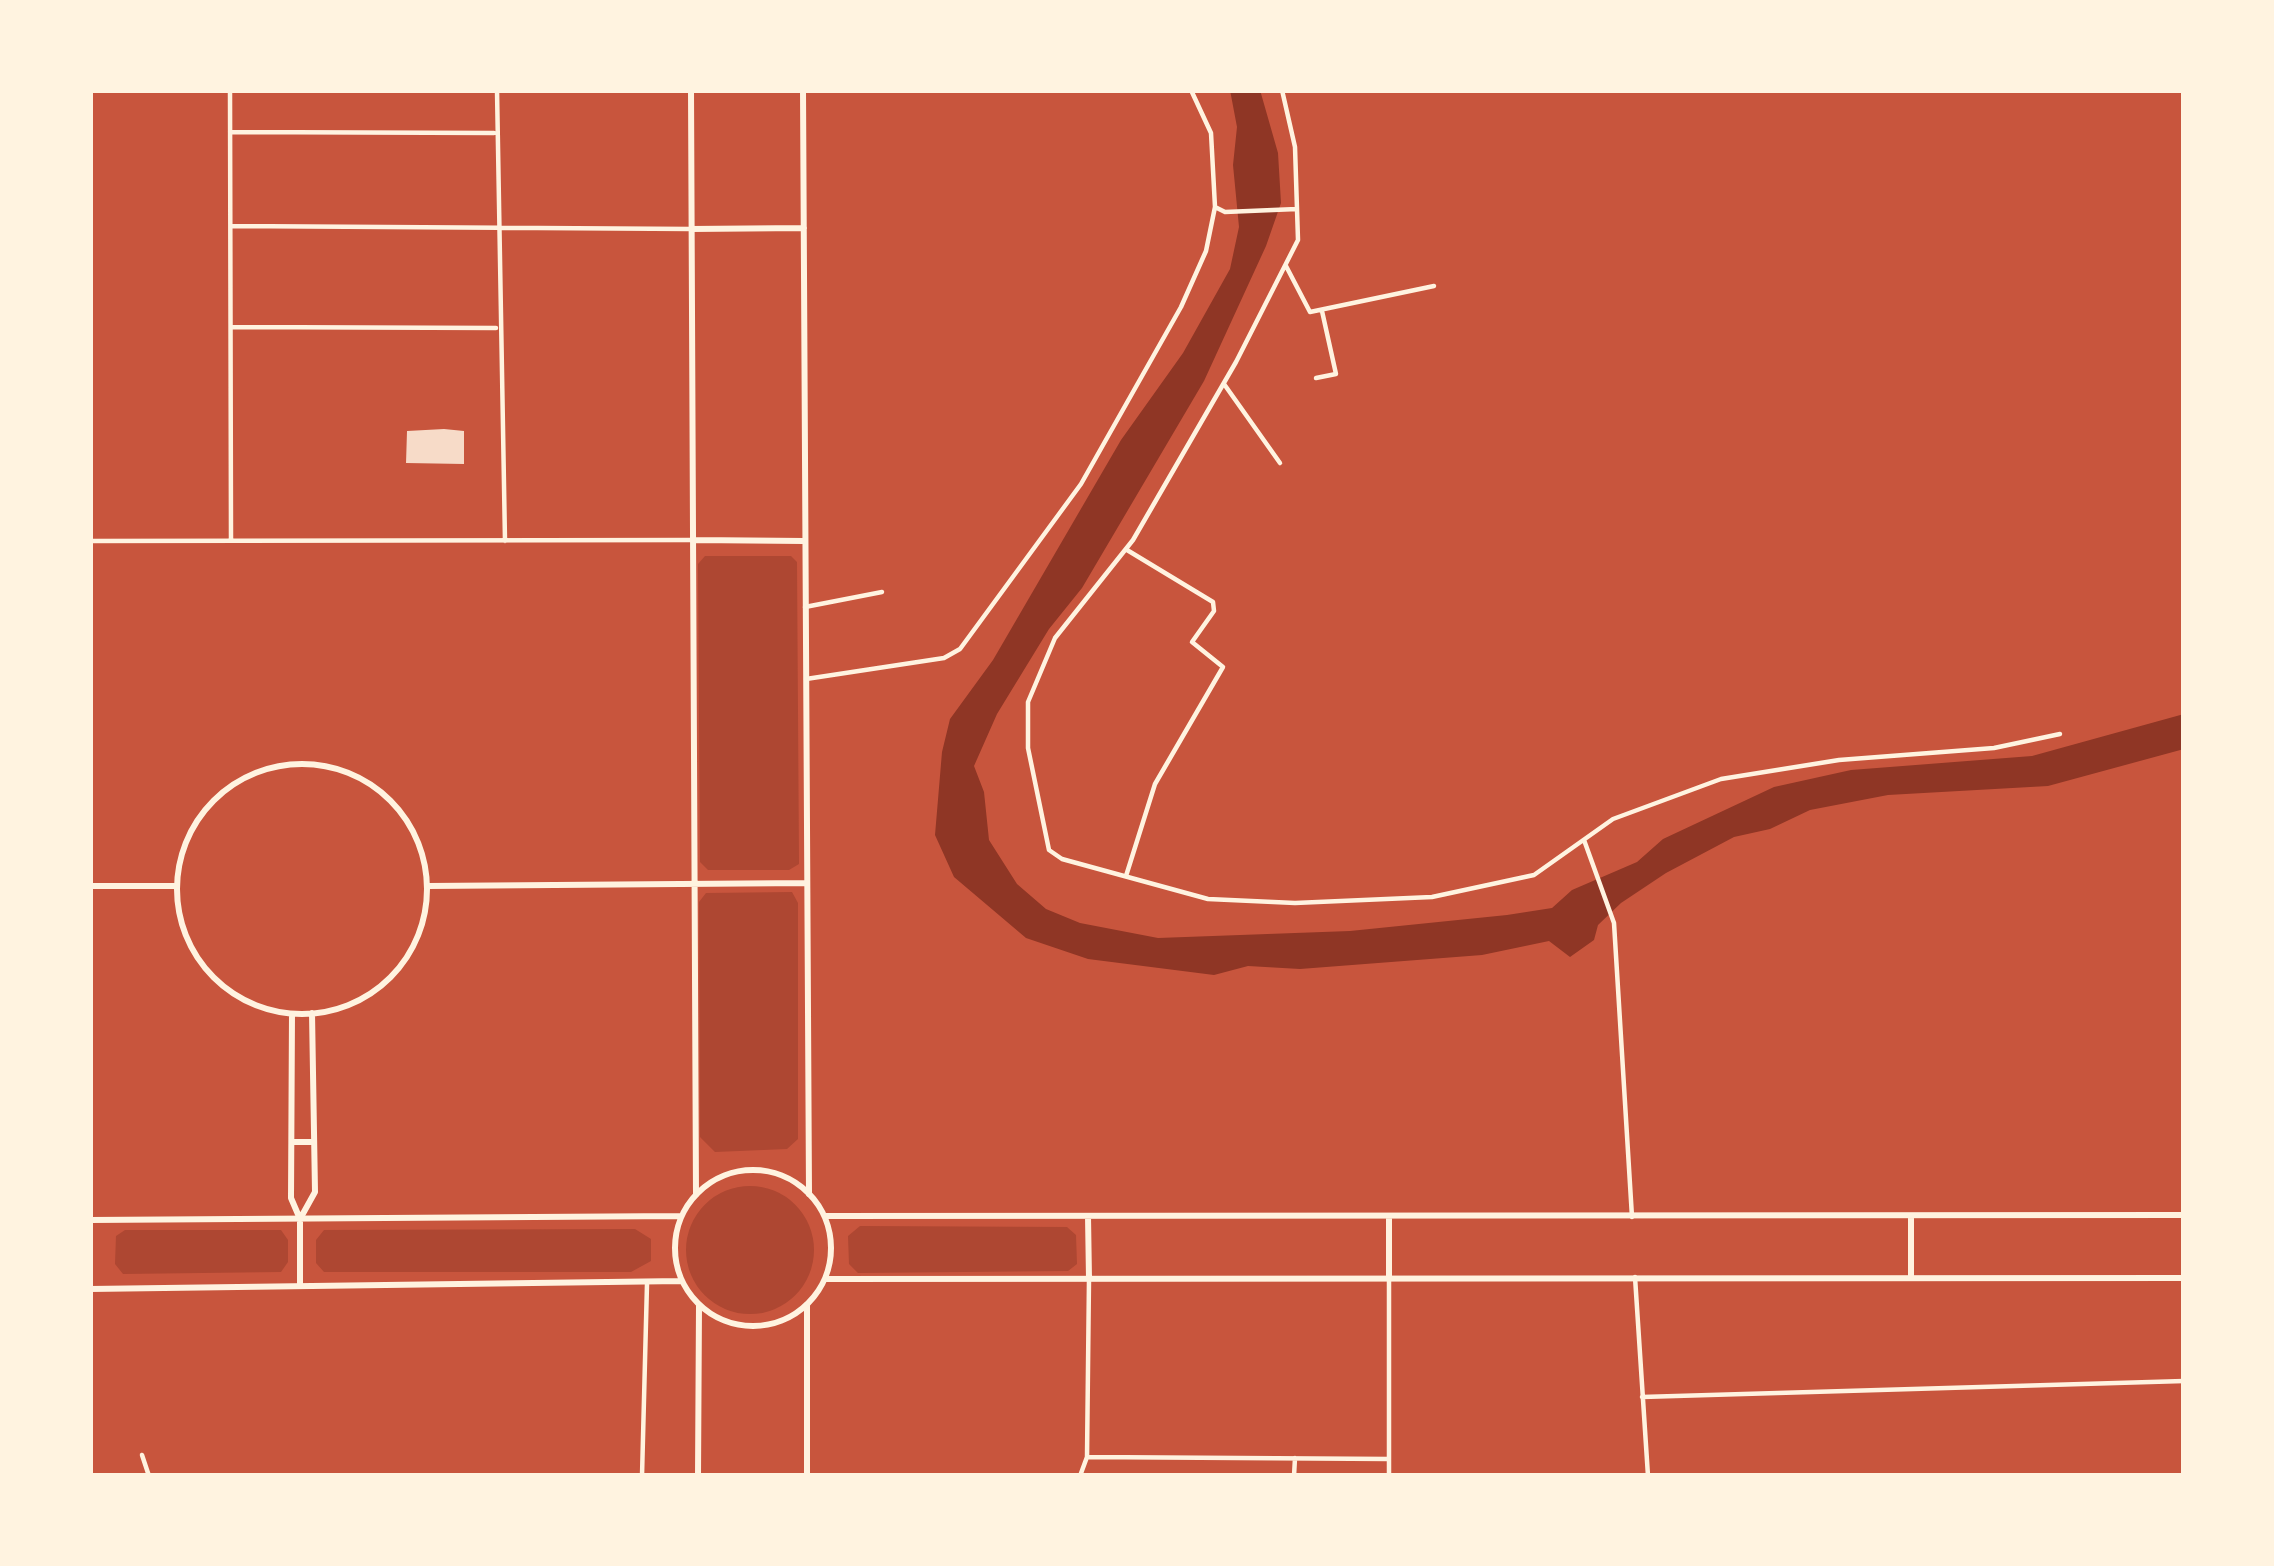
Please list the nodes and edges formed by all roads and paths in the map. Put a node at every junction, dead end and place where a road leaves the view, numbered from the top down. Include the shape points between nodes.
1 (230, 90) edge
2 (497, 90) edge
3 (691, 90) edge
4 (803, 90) edge
5 (1190, 90) edge
6 (1282, 90) edge
7 (230, 131) junction
8 (497, 133) junction
9 (1215, 207) junction
10 (1299, 209) junction
11 (231, 226) junction
12 (497, 228) junction
13 (691, 229) junction
14 (804, 229) junction
15 (1286, 266) junction
16 (1434, 286) dead end
17 (1322, 311) junction
18 (231, 327) junction
19 (497, 328) junction
20 (1316, 379) dead end
21 (1224, 383) junction
22 (1280, 463) dead end
23 (694, 540) junction
24 (90, 541) edge
25 (231, 541) junction
26 (505, 541) junction
27 (805, 541) junction
28 (1127, 550) junction
29 (882, 592) dead end
30 (805, 607) junction
31 (806, 679) junction
32 (2060, 734) dead end
33 (1584, 840) junction
34 (1126, 876) junction
35 (807, 883) junction
36 (694, 884) junction
37 (90, 886) edge
38 (176, 886) junction
39 (428, 886) junction
40 (292, 1013) junction
41 (312, 1013) junction
42 (292, 1066) junction
43 (313, 1066) junction
44 (292, 1142) junction
45 (314, 1142) junction
46 (696, 1194) junction
47 (809, 1194) junction
48 (2184, 1215) edge
49 (681, 1216) junction
50 (825, 1216) junction
51 (1088, 1216) junction
52 (1389, 1216) junction
53 (1632, 1216) junction
54 (1911, 1216) junction
55 (300, 1219) junction
56 (90, 1220) edge
57 (1635, 1277) junction
58 (1911, 1278) junction
59 (2184, 1278) edge
60 (825, 1279) junction
61 (1089, 1279) junction
62 (1389, 1279) junction
63 (681, 1281) junction
64 (647, 1282) junction
65 (300, 1286) junction
66 (90, 1289) edge
67 (807, 1305) junction
68 (699, 1306) junction
69 (2184, 1381) edge
70 (1642, 1397) junction
71 (142, 1455) dead end
72 (1087, 1457) junction
73 (1295, 1458) junction
74 (1389, 1459) junction
75 (1084, 1473) edge
76 (148, 1476) edge
77 (643, 1476) edge
78 (698, 1476) edge
79 (807, 1476) edge
80 (1294, 1476) edge
81 (1389, 1476) edge
82 (1648, 1476) edge

1 - 7 street
2 - 8 street
3 - 13 main road
4 - 14 main road
5 - 9 street via 1211,133
6 - 10 street
7 - 8 street
7 - 11 street
8 - 12 street
9 - 10 street
9 - 31 street via 1181,307 1081,484 960,649
10 - 15 street
11 - 12 street
11 - 18 street
12 - 13 street
12 - 19 street
13 - 14 main road
13 - 23 main road
14 - 27 main road
15 - 17 street via 1305,309
15 - 21 street
16 - 17 street
17 - 20 street via 1336,374
18 - 19 street
18 - 25 street
19 - 26 street
21 - 22 street
21 - 28 street
23 - 26 street
23 - 27 main road
23 - 36 main road
24 - 25 street
25 - 26 street
27 - 30 main road
28 - 34 street via 1055,638 1025,716 1045,843 1062,859
28 - 34 street via 1213,602 1192,642 1223,667 1159,776
29 - 30 street
30 - 31 main road
31 - 35 main road
32 - 33 street via 1752,772 1634,809
33 - 34 street via 1512,883 1412,898 1219,900
33 - 53 street via 1614,923
35 - 36 main road
35 - 47 main road
36 - 39 main road
36 - 46 main road
37 - 38 main road
38 - 39 main road via 187,839 214,799 254,772 302,763 350,772 390,799 418,839
38 - 40 main road via 184,932 208,973 246,1001
39 - 41 main road via 420,932 396,973 358,1001
40 - 41 main road
40 - 42 main road
41 - 43 main road
42 - 43 main road
42 - 44 main road
43 - 45 main road
44 - 45 main road
44 - 55 main road
45 - 55 main road via 315,1192
46 - 47 main road via 722,1176 753,1170 783,1176
46 - 49 main road
47 - 50 main road
48 - 54 main road
49 - 55 main road
49 - 63 main road via 674,1242
50 - 51 main road
50 - 60 main road
51 - 52 main road
51 - 61 main road
52 - 53 main road
52 - 62 main road
53 - 54 main road
54 - 58 main road
55 - 56 main road
55 - 65 main road
57 - 58 main road
57 - 62 main road
57 - 70 street
58 - 59 main road
60 - 61 main road
60 - 67 main road
61 - 62 main road
61 - 72 street
62 - 74 street
63 - 64 main road
63 - 68 main road
64 - 65 main road
64 - 77 street
65 - 66 main road
67 - 68 main road via 753,1327
67 - 79 main road
68 - 78 main road
69 - 70 street
70 - 82 street
71 - 76 street
72 - 73 street
72 - 75 street
73 - 74 street
73 - 80 street
74 - 81 street

